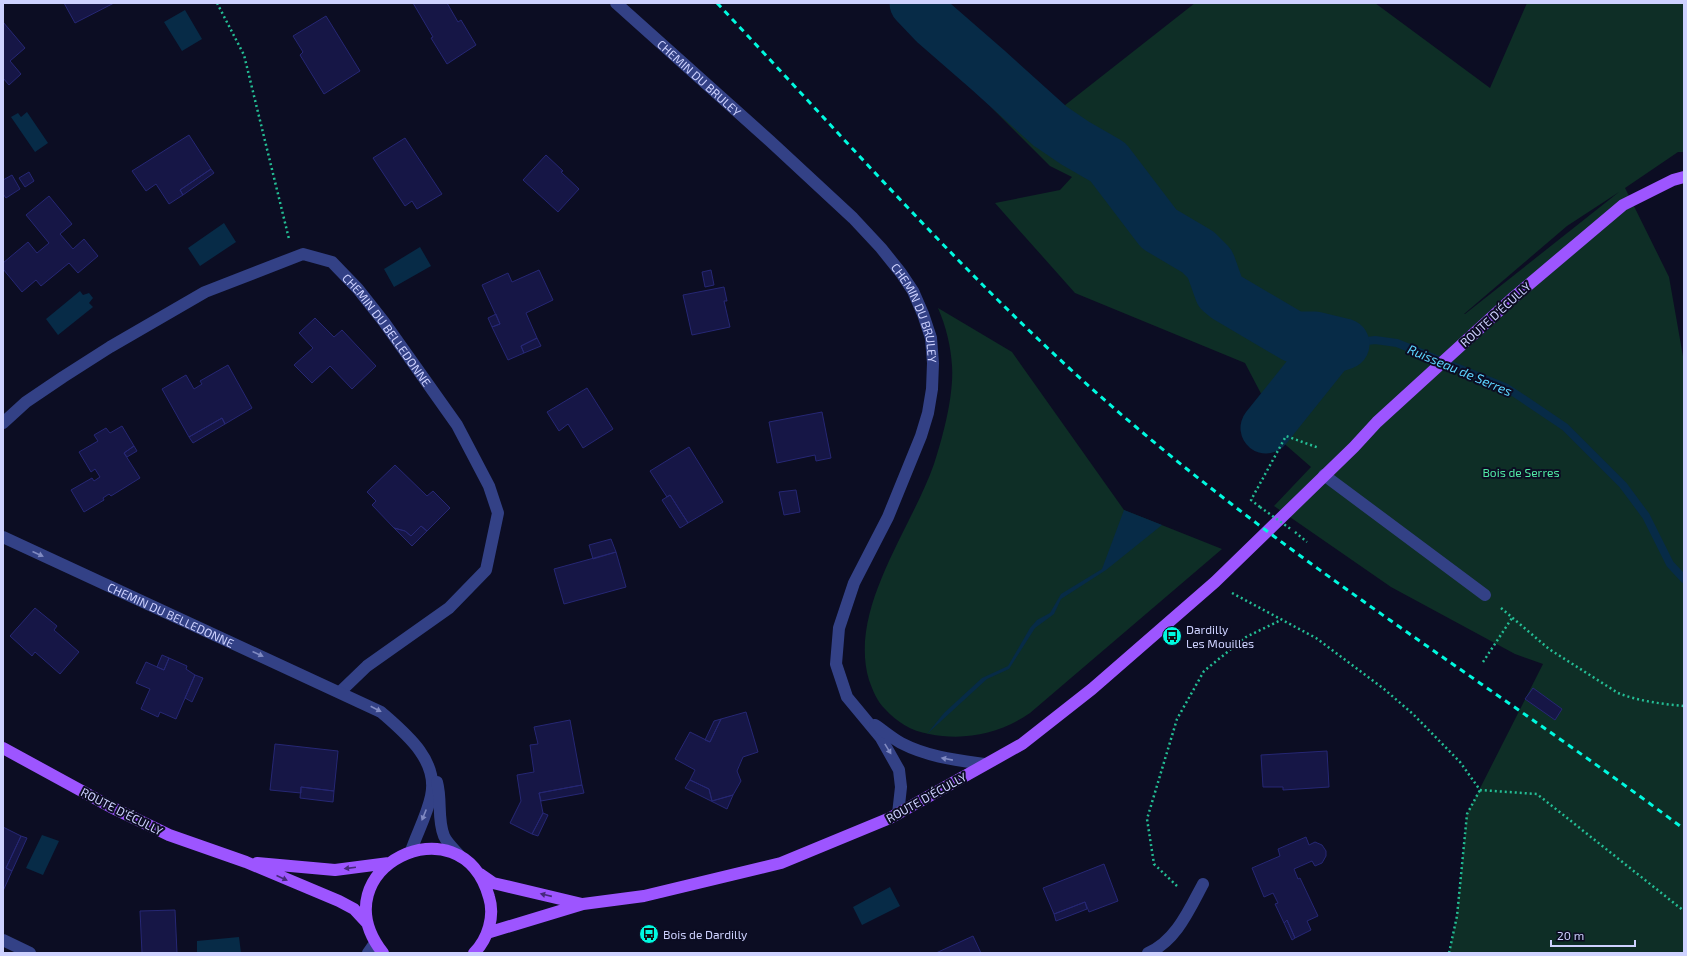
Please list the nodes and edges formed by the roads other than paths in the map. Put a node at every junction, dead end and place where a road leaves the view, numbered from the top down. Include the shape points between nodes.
1 (616, 3) edge
2 (1684, 177) edge
3 (3, 423) edge
4 (1324, 475) junction
5 (3, 537) edge
6 (1485, 595) dead end
7 (340, 692) junction
8 (865, 717) junction
9 (3, 748) edge
10 (985, 764) junction
11 (430, 767) junction
12 (898, 814) junction
13 (411, 851) junction
14 (460, 856) junction
15 (246, 862) junction
16 (389, 863) junction
17 (478, 873) junction
18 (1203, 884) dead end
19 (584, 904) junction
20 (368, 924) junction
21 (487, 933) junction
22 (3, 940) edge
23 (375, 943) junction
24 (30, 953) edge
25 (368, 953) edge
26 (383, 953) edge
27 (474, 953) edge
28 (1148, 953) edge

1 - 8 street, CHEMIN DU BRULEY via 770,140 853,218 901,273 913,291 923,314 931,338 933,363 928,413 888,517 854,583 839,628 836,664 847,697
2 - 4 main road, ROUTE D'ÉCULLY via 1623,205 1429,373
3 - 7 street, CHEMIN DU BELLEDONNE via 26,402 110,347 205,292 303,254 332,262 384,322 457,425 489,486 498,513 486,570 449,608 367,666
4 - 6 street
4 - 10 main road, ROUTE D'ÉCULLY via 1215,582 1069,707 1022,744
5 -> 7 street, CHEMIN DU BELLEDONNE
7 -> 11 street, CHEMIN DU BELLEDONNE via 381,712 412,740
10 -> 8 street, CHEMIN DU BRULEY via 946,759 920,752 900,742
8 -> 12 street, CHEMIN DU BRULEY via 881,738 899,770 901,787
9 - 15 main road, ROUTE D'ÉCULLY via 111,807 169,835
10 - 12 main road, ROUTE D'ÉCULLY
11 -> 13 street, CHEMIN DU BELLEDONNE via 433,785 431,797
11 - 14 street, CHEMIN DU BELLEDONNE via 440,793 440,819 444,837
12 - 19 main road, ROUTE D'ÉCULLY via 781,863 644,896
13 - 14 main road via 428,848
13 - 16 main road
14 - 17 main road
16 -> 15 main road, ROUTE D'ÉCULLY via 335,870
15 -> 20 main road, ROUTE D'ÉCULLY via 339,901 354,909
16 - 20 main road via 377,876 370,890 366,907
19 -> 17 main road, ROUTE D'ÉCULLY via 493,883
17 - 21 main road via 491,902 491,918
18 - 28 street via 1182,925
19 - 21 main road, ROUTE D'ÉCULLY
20 - 23 main road
21 - 27 main road
22 - 24 street
23 - 25 street
23 - 26 main road

